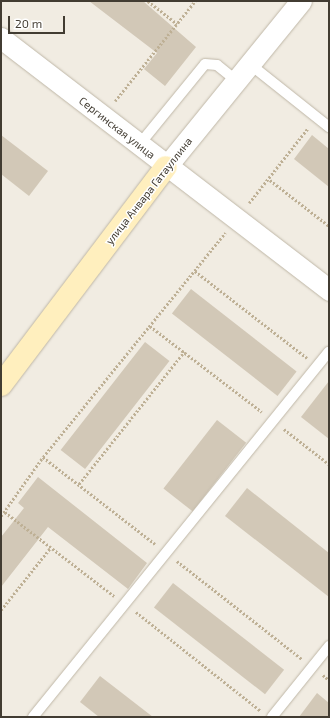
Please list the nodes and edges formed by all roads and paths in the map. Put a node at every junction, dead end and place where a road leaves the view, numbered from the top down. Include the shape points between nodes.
1 (148, 1) edge
2 (195, 1) edge
3 (301, 1) edge
4 (176, 24) junction
5 (1, 38) edge
6 (251, 65) junction
7 (238, 81) junction
8 (103, 117) junction
9 (316, 117) junction
10 (329, 127) edge
11 (139, 146) junction
12 (166, 167) junction
13 (270, 180) junction
14 (236, 220) junction
15 (329, 226) edge
16 (195, 271) junction
17 (329, 290) edge
18 (150, 326) junction
19 (184, 352) junction
20 (329, 352) edge
21 (317, 366) junction
22 (1, 385) edge
23 (273, 421) junction
24 (43, 457) junction
25 (329, 464) edge
26 (79, 484) junction
27 (1, 516) edge
28 (51, 547) dead end
29 (167, 553) junction
30 (1, 610) edge
31 (327, 651) edge
32 (312, 667) junction
33 (329, 680) edge
34 (33, 717) edge
35 (272, 717) edge

1 - 4 path
2 - 4 path
3 - 6 street, улица Анвара Гатауллина
4 - 8 path
5 - 8 street, Сергинская улица
6 - 7 street, улица Анвара Гатауллина
6 - 9 lane
7 - 11 lane via 217,66 205,64
7 - 12 street, улица Анвара Гатауллина
8 - 11 street, Сергинская улица
9 - 10 lane
9 - 13 path
11 - 12 street, Сергинская улица
12 - 14 street, Сергинская улица
12 - 22 street, улица Анвара Гатауллина
13 - 14 path
13 - 15 path
14 - 16 path
14 - 17 street, Сергинская улица
16 - 18 path
16 - 21 path
18 - 19 path
18 - 24 path
19 - 23 path
19 - 26 path
20 - 21 lane
21 - 23 lane
23 - 25 path
23 - 29 lane
24 - 26 path
24 - 27 path
26 - 29 path
28 - 30 path
29 - 32 path
29 - 34 lane
31 - 32 lane
32 - 33 path
32 - 35 lane

